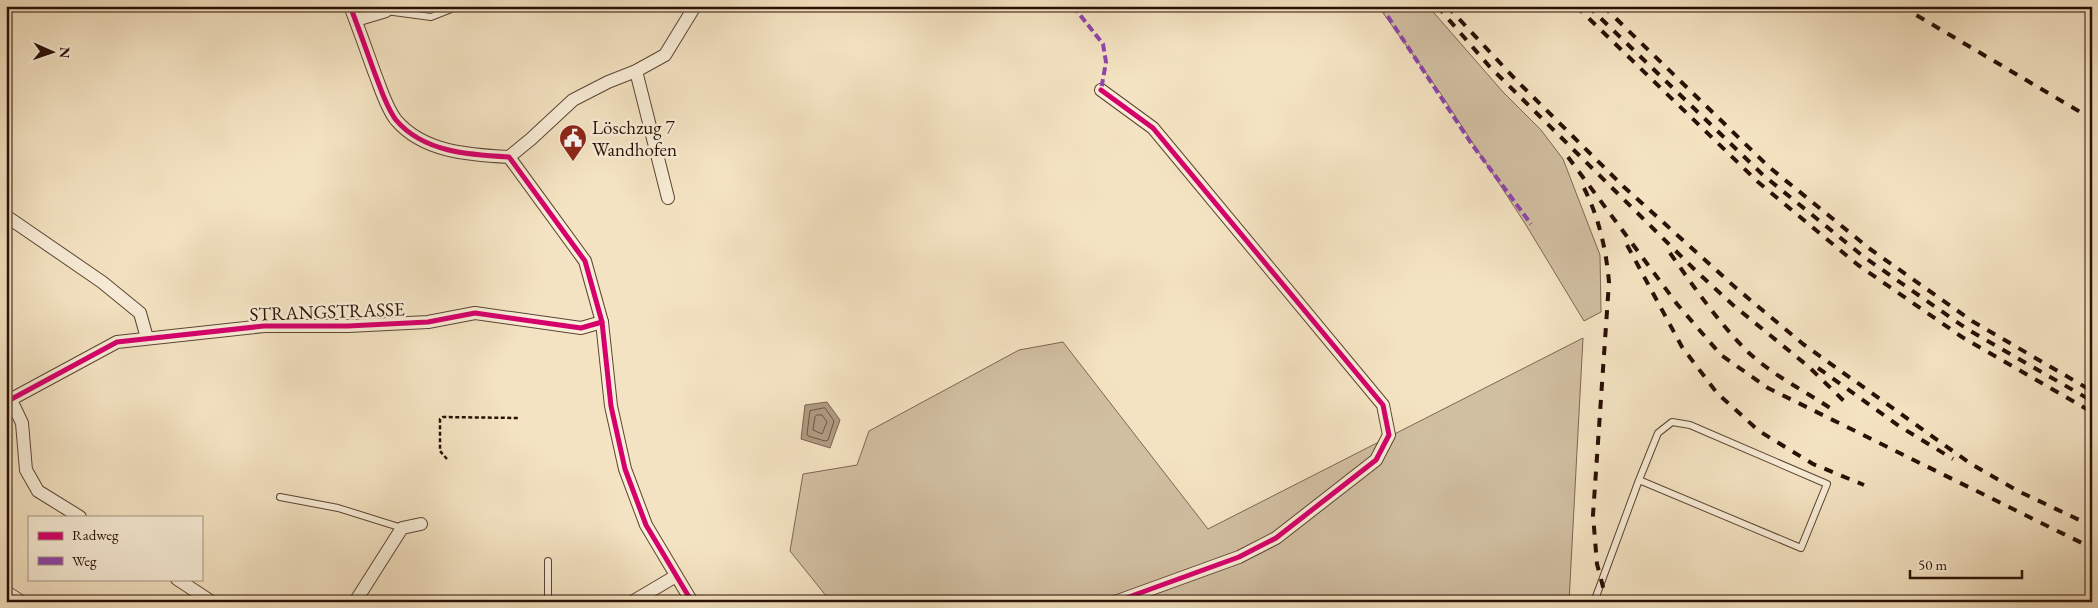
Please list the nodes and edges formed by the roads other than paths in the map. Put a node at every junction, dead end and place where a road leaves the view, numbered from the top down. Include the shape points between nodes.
1 (350, 6) edge
2 (459, 6) edge
3 (695, 6) edge
4 (387, 8) edge
5 (356, 20) junction
6 (636, 71) junction
7 (1101, 90) dead end
8 (509, 156) junction
9 (668, 198) dead end
10 (6, 216) edge
11 (602, 322) junction
12 (147, 338) junction
13 (9, 401) edge
14 (1639, 480) junction
15 (280, 497) dead end
16 (78, 516) edge
17 (421, 524) dead end
18 (402, 528) junction
19 (548, 561) dead end
20 (676, 576) junction
21 (179, 580) edge
22 (6, 595) edge
23 (17, 602) edge
24 (212, 602) edge
25 (355, 602) edge
26 (548, 602) edge
27 (632, 602) edge
28 (692, 602) edge
29 (1114, 602) edge
30 (1594, 602) edge

1 - 5 street
2 - 4 lane via 431,17
3 - 6 street via 665,55
4 - 5 street
5 - 8 street via 385,100 395,119 412,135 434,146 478,156
6 - 8 street via 573,100
6 - 9 street
7 - 29 street via 1153,128 1383,406 1389,435 1376,460 1276,538 1239,557
8 - 11 street via 585,261
10 - 12 street via 102,282 140,313
11 - 12 street, STRANGSTRASSE via 582,328 475,313 428,322 264,326
11 - 20 street via 611,406 625,469 646,525
12 - 13 street, STRANGSTRASSE via 117,342
13 - 16 street via 22,423 26,470 38,491
14 - 14 lane via 1658,433 1672,422 1690,425 1827,484 1801,548
14 - 30 lane
15 - 18 lane via 338,508
17 - 18 street
18 - 25 street
19 - 26 lane
20 - 27 street
20 - 28 street
21 - 24 street
22 - 23 main road

